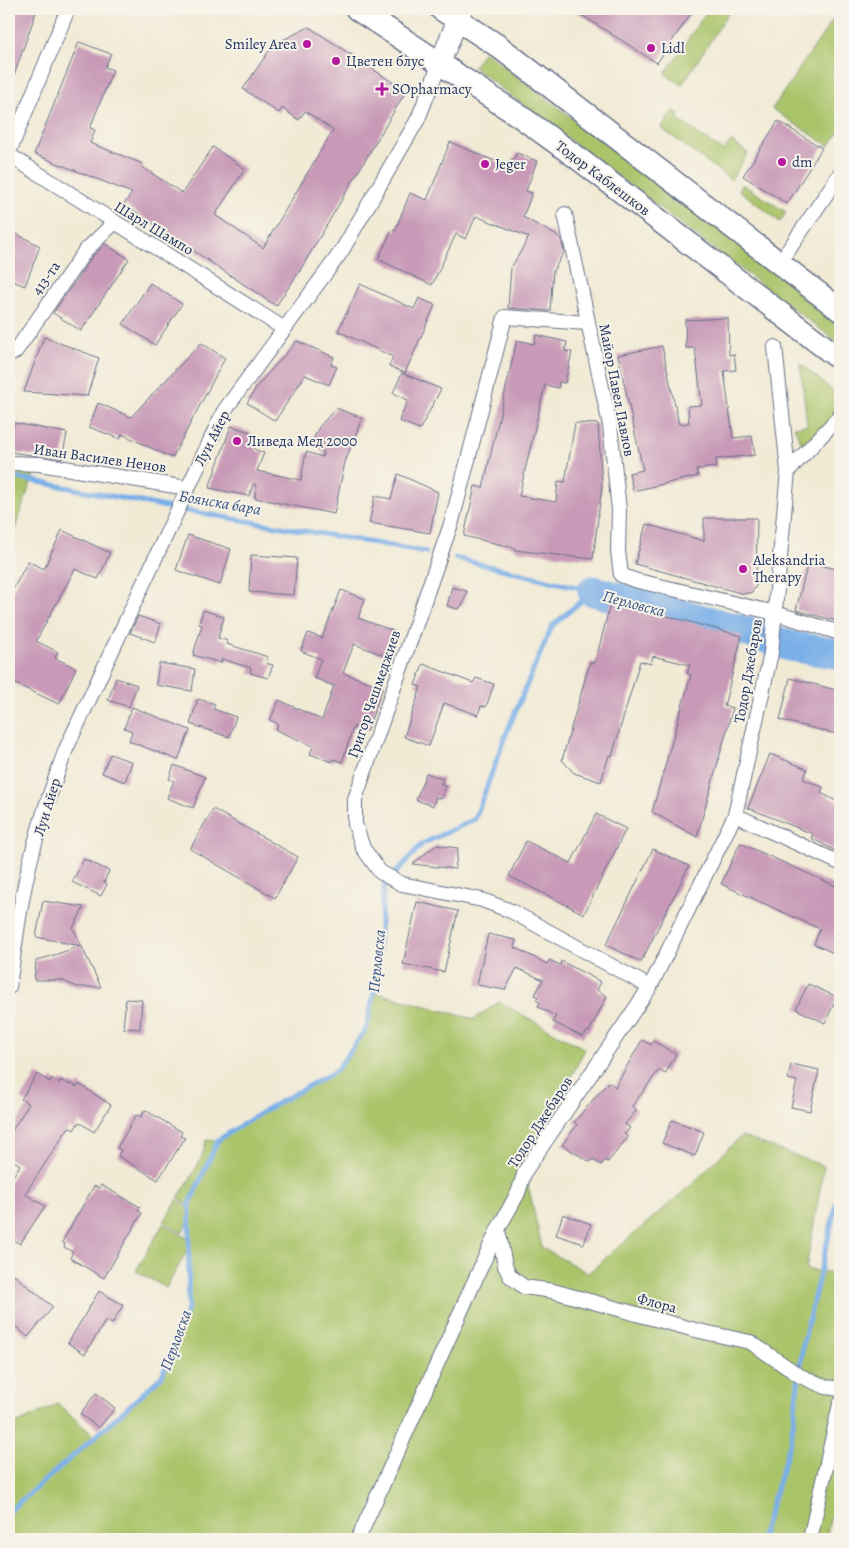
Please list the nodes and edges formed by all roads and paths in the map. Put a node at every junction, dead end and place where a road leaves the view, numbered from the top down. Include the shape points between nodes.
1 (68, 9) edge
2 (357, 9) edge
3 (453, 12) edge
4 (440, 63) junction
5 (9, 154) edge
6 (840, 174) edge
7 (565, 214) dead end
8 (114, 223) junction
9 (779, 264) junction
10 (840, 310) edge
11 (587, 322) junction
12 (283, 328) junction
13 (775, 347) dead end
14 (9, 354) edge
15 (840, 359) edge
16 (840, 416) edge
17 (9, 463) edge
18 (788, 471) junction
19 (187, 488) junction
20 (775, 616) junction
21 (840, 633) edge
22 (735, 815) junction
23 (840, 863) edge
24 (9, 987) edge
25 (650, 987) junction
26 (498, 1229) junction
27 (838, 1390) edge
28 (840, 1404) edge
29 (358, 1539) edge
30 (810, 1539) edge

1 - 5 street
2 - 4 main road, Тодор Каблешков
3 - 4 main road, Луи Айер
3 - 9 main road
4 - 12 street, Луи Айер via 418,119 341,252
4 - 15 main road, Тодор Каблешков via 575,156
5 - 8 street, Шарл Шампо
6 - 9 street
7 - 11 street, Майор Павел Павлов
8 - 12 street, Шарл Шампо
8 - 14 street, 413-та via 85,251 15,352
9 - 10 main road
11 - 20 street, Майор Павел Павлов via 615,460 621,575
11 - 25 street, Григор Чешмеджиев via 505,317 452,521 354,799 354,824 363,848 380,872 402,884 482,900 511,911
12 - 19 street, Луи Айер via 224,411
13 - 18 street, Тодор Джебаров
16 - 18 street
17 - 19 street, Иван Василев Ненов via 40,464
18 - 20 street, Тодор Джебаров
19 - 24 street, Луи Айер via 66,749 40,825 22,899
20 - 21 street
20 - 22 street, Тодор Джебаров via 772,648
22 - 23 street
22 - 25 street, Тодор Джебаров
25 - 26 street, Тодор Джебаров via 525,1171 518,1193
26 - 27 street, Флора via 510,1276 524,1287 553,1291 750,1342 800,1376
26 - 29 street, Тодор Джебаров
28 - 30 street

